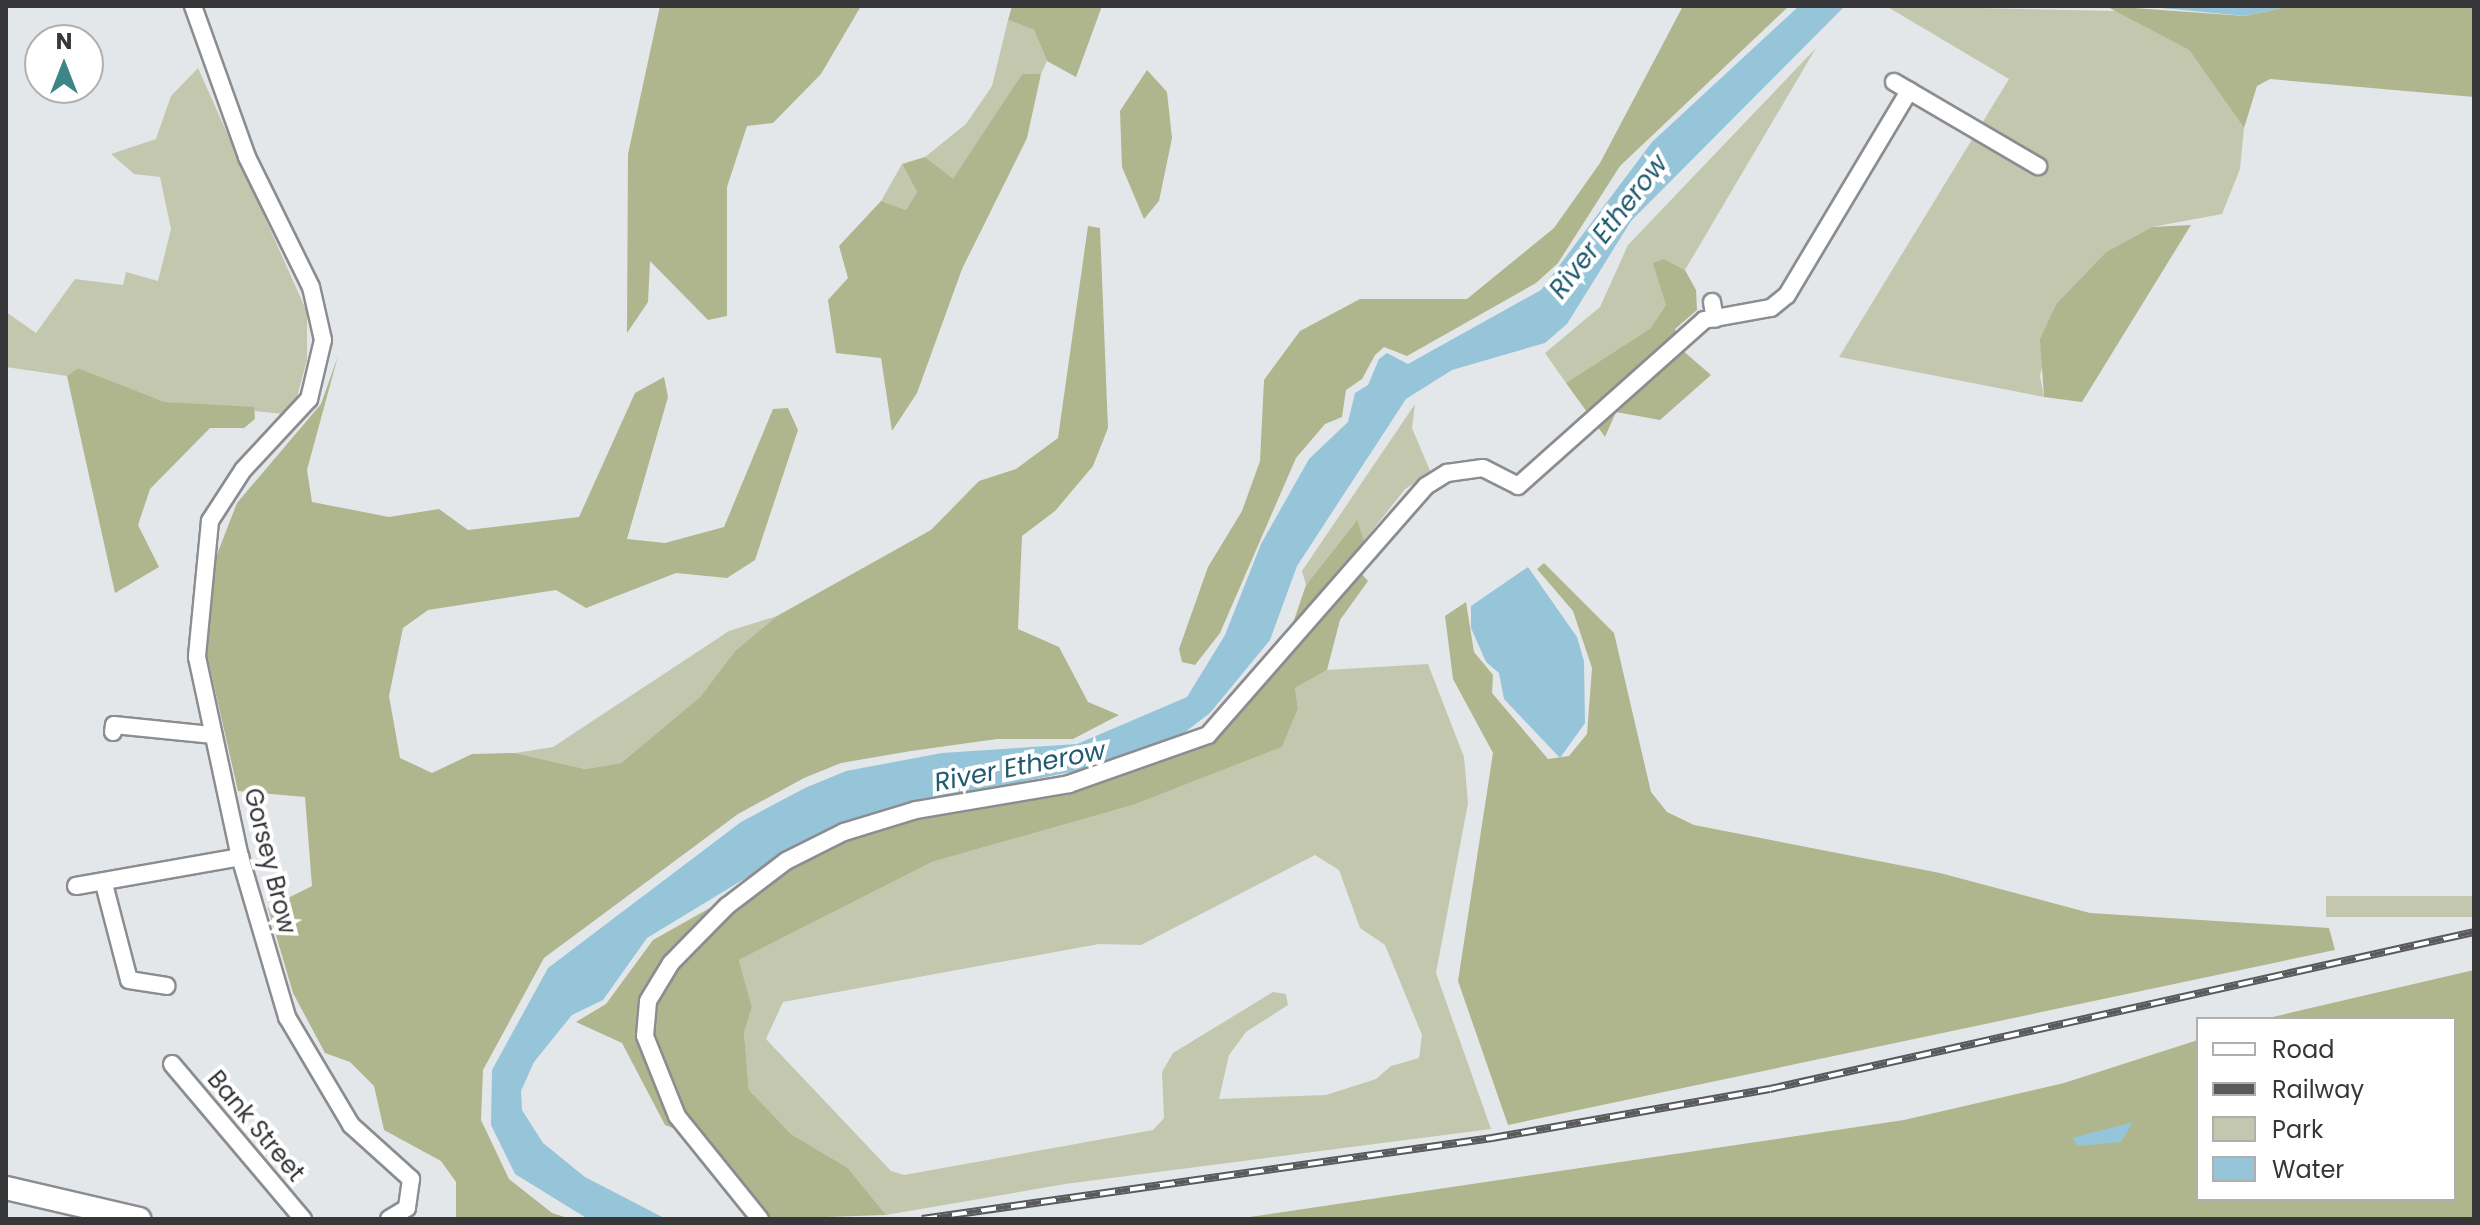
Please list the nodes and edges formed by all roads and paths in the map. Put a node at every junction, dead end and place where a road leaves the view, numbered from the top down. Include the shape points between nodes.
1 (193, 6) edge
2 (2038, 166) dead end
3 (113, 732) dead end
4 (213, 735) junction
5 (240, 857) junction
6 (104, 884) junction
7 (76, 886) dead end
8 (167, 986) dead end
9 (172, 1064) dead end
10 (6, 1188) edge
11 (100, 1213) edge
12 (139, 1219) edge
13 (303, 1219) edge
14 (389, 1219) edge
15 (760, 1219) edge

1 - 4 street, Gorsey Brow via 247,157 311,287 323,340 309,399 243,470 210,521 199,579 197,657
2 - 15 street via 1902,87 1787,295 1771,308 1714,310 1524,483 1483,468 1447,473 1426,486 1208,735 1069,784 916,810 844,832 786,861 727,906 671,963 648,1001 645,1036 677,1116
3 - 4 street via 114,725
4 - 5 street, Gorsey Brow
5 - 6 street
5 - 14 street, Gorsey Brow via 287,1017 351,1125 411,1179 407,1208
6 - 7 street
6 - 8 street via 129,980
9 - 13 street, Bank Street
10 - 11 street
11 - 12 street

